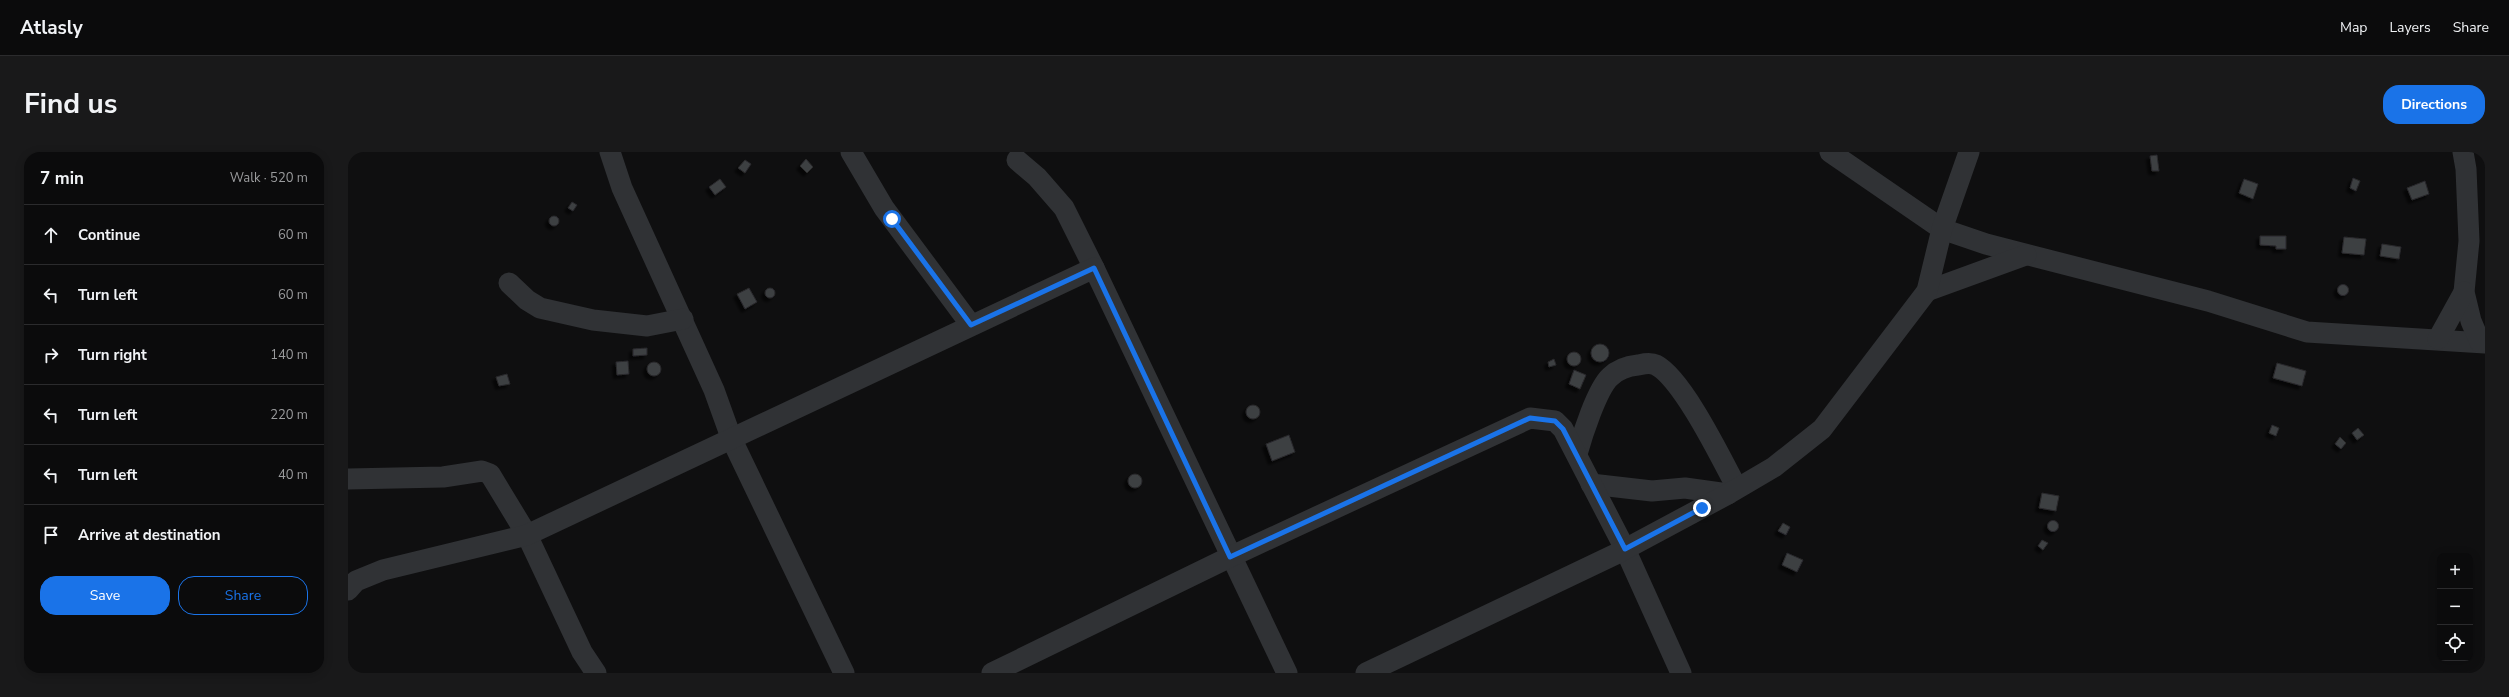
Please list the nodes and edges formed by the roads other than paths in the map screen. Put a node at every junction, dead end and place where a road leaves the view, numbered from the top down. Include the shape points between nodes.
1 (610, 152) edge
2 (851, 152) edge
3 (1830, 152) edge
4 (1969, 152) edge
5 (2463, 152) edge
6 (1017, 160) dead end
7 (1942, 229) junction
8 (2026, 255) junction
9 (1094, 268) junction
10 (509, 283) dead end
11 (1927, 291) junction
12 (2464, 292) junction
13 (683, 319) junction
14 (971, 325) junction
15 (2438, 339) junction
16 (2483, 343) edge
17 (732, 440) junction
18 (1577, 454) junction
19 (348, 479) edge
20 (1591, 484) junction
21 (1733, 491) junction
22 (527, 535) junction
23 (1625, 549) junction
24 (1230, 557) junction
25 (348, 590) edge
26 (596, 673) edge
27 (844, 673) edge
28 (992, 673) edge
29 (1287, 673) edge
30 (1366, 673) edge
31 (1681, 673) edge

1 - 13 street via 644,239
2 - 14 street via 884,208
3 - 7 street
4 - 7 street
5 - 12 street via 2469,241
6 - 9 street via 1037,177 1064,208
7 - 8 street
7 - 11 street
8 - 11 street
8 - 15 street via 2208,301 2307,332
9 - 14 street
9 - 24 street
10 - 13 street via 540,308 593,320 647,326
11 - 21 street via 1822,429 1774,468
12 - 15 street
12 - 16 street via 2471,321
13 - 17 street via 714,390
14 - 17 street
15 - 16 street
17 - 22 street
17 - 27 street
18 - 20 street
18 - 21 street via 1583,433 1610,377 1629,366 1646,363 1656,365 1698,415
18 - 24 street via 1563,429 1555,421 1530,418
19 - 22 street via 443,477 482,471 490,474 496,481
20 - 21 street via 1652,491 1685,488
20 - 23 street
21 - 23 street
22 - 25 street via 383,570 356,581
22 - 26 street via 582,652
23 - 30 street
23 - 31 street
24 - 28 street
24 - 29 street

